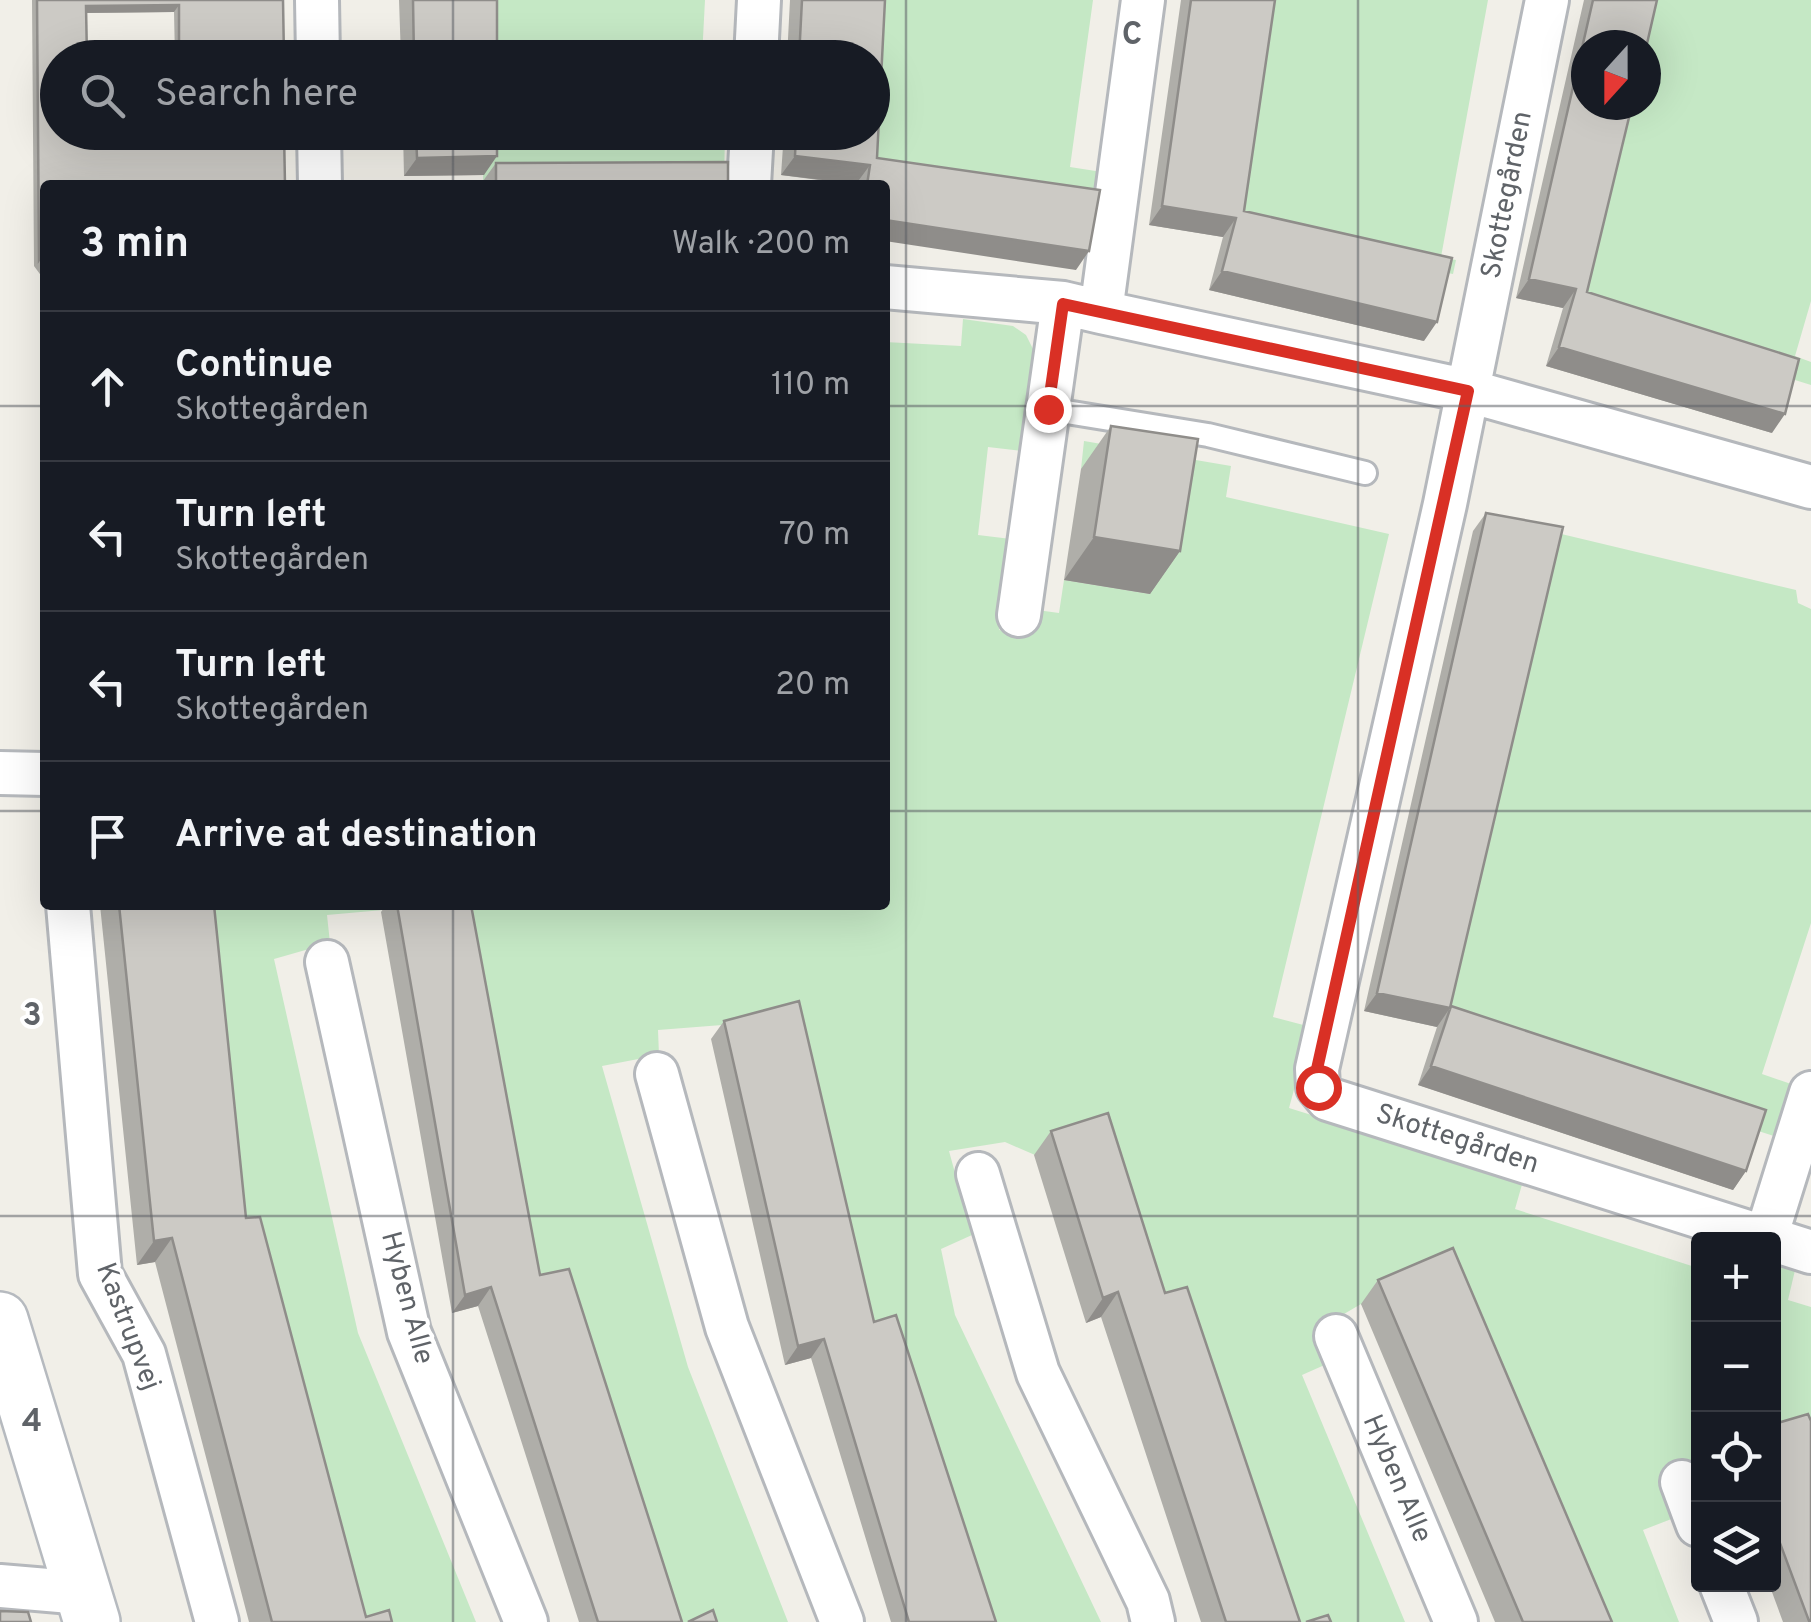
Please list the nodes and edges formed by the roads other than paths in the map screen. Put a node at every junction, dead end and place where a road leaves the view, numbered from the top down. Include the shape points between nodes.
1 (317, 0) edge
2 (759, 0) edge
3 (1144, 0) edge
4 (1547, 0) edge
5 (318, 40) edge
6 (757, 40) edge
7 (319, 150) edge
8 (751, 150) edge
9 (320, 180) edge
10 (748, 180) edge
11 (890, 288) edge
12 (1082, 308) junction
13 (1468, 391) junction
14 (1048, 409) junction
15 (1365, 474) dead end
16 (1810, 480) edge
17 (1019, 615) dead end
18 (0, 773) edge
19 (40, 774) edge
20 (68, 910) edge
21 (328, 962) dead end
22 (656, 1074) dead end
23 (1811, 1094) edge
24 (978, 1174) dead end
25 (1750, 1232) edge
26 (1768, 1232) edge
27 (1781, 1242) edge
28 (1811, 1252) edge
29 (0, 1320) edge
30 (1336, 1336) dead end
31 (1682, 1482) dead end
32 (1691, 1506) edge
33 (0, 1586) edge
34 (1725, 1592) edge
35 (87, 1608) edge
36 (218, 1622) edge
37 (526, 1622) edge
38 (842, 1622) edge
39 (1153, 1622) edge
40 (1456, 1622) edge
41 (1736, 1622) edge

1 - 5 street
2 - 6 street
3 - 12 street
4 - 13 street, Skottegården
7 - 9 street
8 - 10 street
11 - 12 street
12 - 13 street
12 - 14 street
13 - 16 street
13 - 25 street, Skottegården via 1318,1087 1328,1099
14 - 15 lane via 1208,435
14 - 17 street
18 - 19 street
20 - 36 street, Kastrupvej via 100,1274 144,1354
21 - 37 street, Hyben Alle via 409,1332
22 - 38 street via 727,1326
23 - 26 street
24 - 39 street via 1038,1372
27 - 28 street, Skottegården
29 - 35 street
30 - 40 street, Hyben Alle
31 - 32 street
33 - 35 street
34 - 41 street

